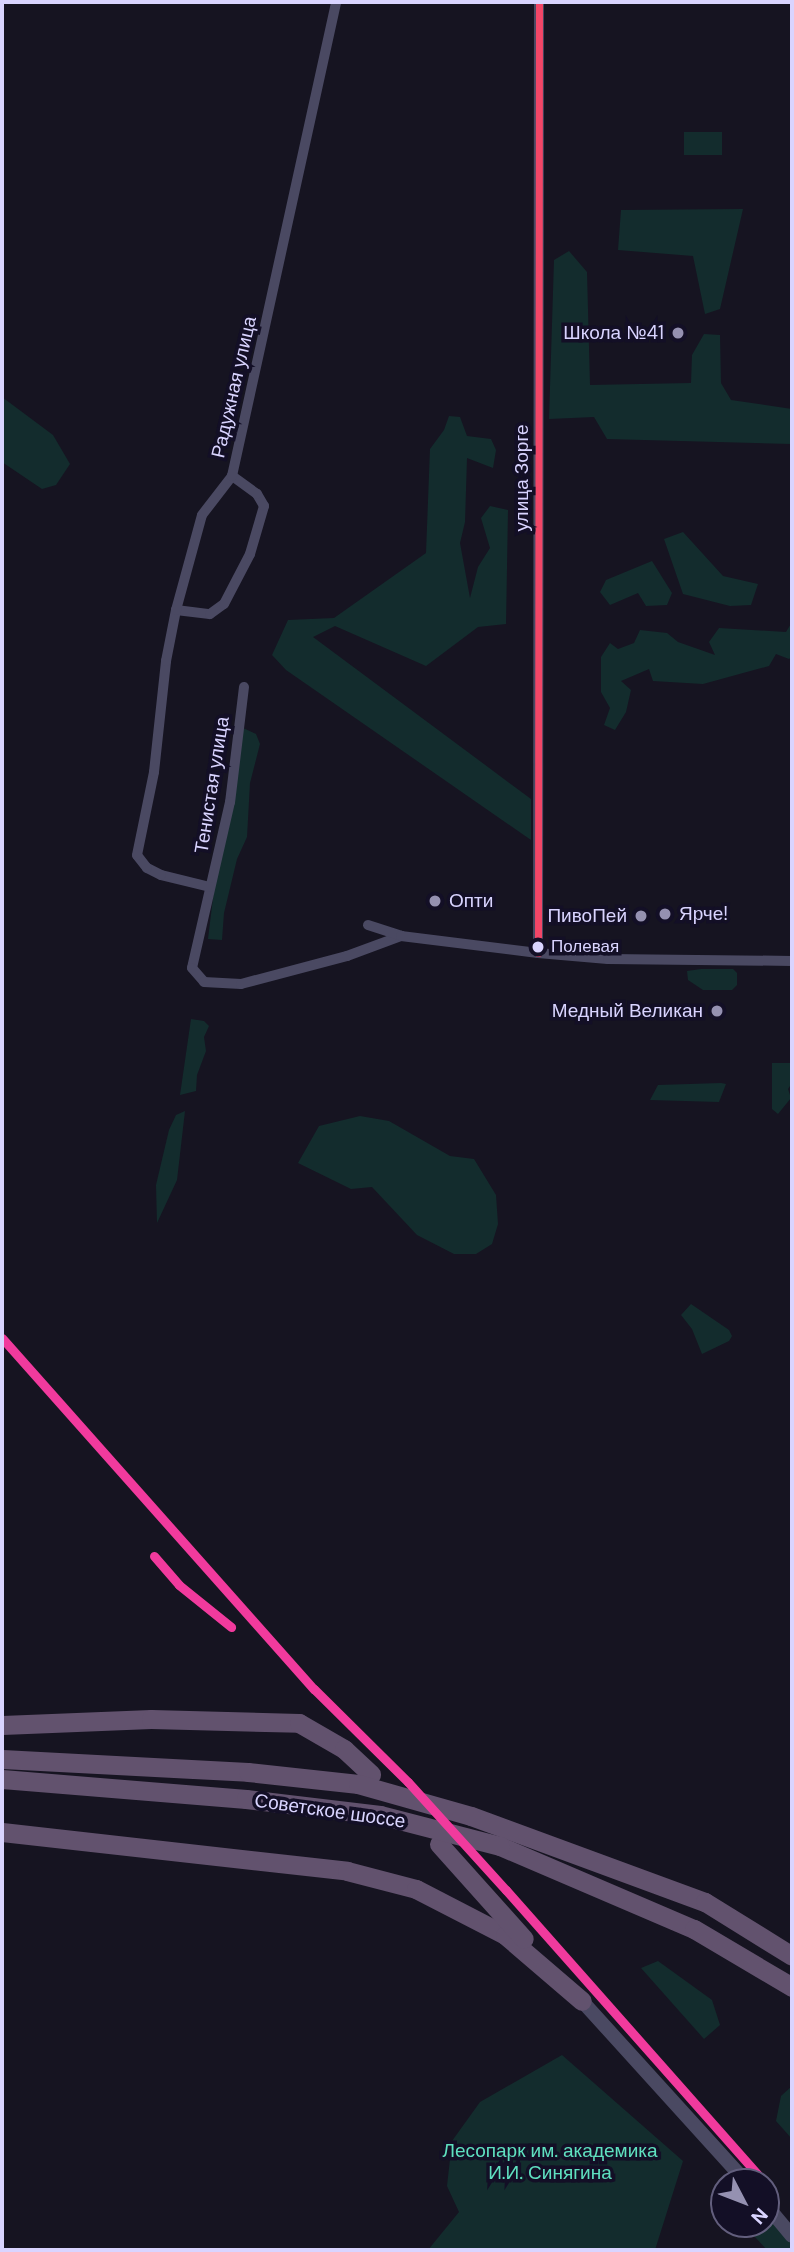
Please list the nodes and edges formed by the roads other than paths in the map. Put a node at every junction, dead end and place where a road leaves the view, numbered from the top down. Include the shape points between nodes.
1 (337, 2) edge
2 (539, 2) edge
3 (232, 476) junction
4 (176, 610) junction
5 (244, 687) dead end
6 (210, 887) junction
7 (368, 925) dead end
8 (401, 936) junction
9 (538, 953) junction
10 (792, 961) edge
11 (2, 1725) edge
12 (2, 1759) edge
13 (2, 1779) edge
14 (364, 1779) junction
15 (2, 1832) edge
16 (439, 1844) dead end
17 (792, 1956) edge
18 (792, 1987) edge
19 (582, 2001) junction
20 (733, 2168) edge
21 (780, 2222) edge
22 (792, 2236) edge

1 - 3 street, Радужная улица
2 - 9 street, улица Зорге
3 - 4 street, Радужная улица via 202,515
3 - 4 street via 264,506 250,554 224,604 210,614
4 - 6 street, Радужная улица via 137,855 147,868 161,875
5 - 6 street, Тенистая улица via 230,802
6 - 8 street, Тенистая улица via 192,968 204,982 215,985 241,984
7 - 8 street
8 - 9 street
9 - 10 street via 608,959
11 - 14 highway via 151,1719 299,1723 344,1749
12 - 14 highway, Советское шоссе
13 - 18 highway, Советское шоссе, bridge via 380,1815 500,1846 694,1929
14 - 17 highway, Советское шоссе, bridge via 705,1902
15 - 19 highway via 347,1871 416,1889 505,1935
16 - 19 highway
19 - 20 street
21 - 22 street

